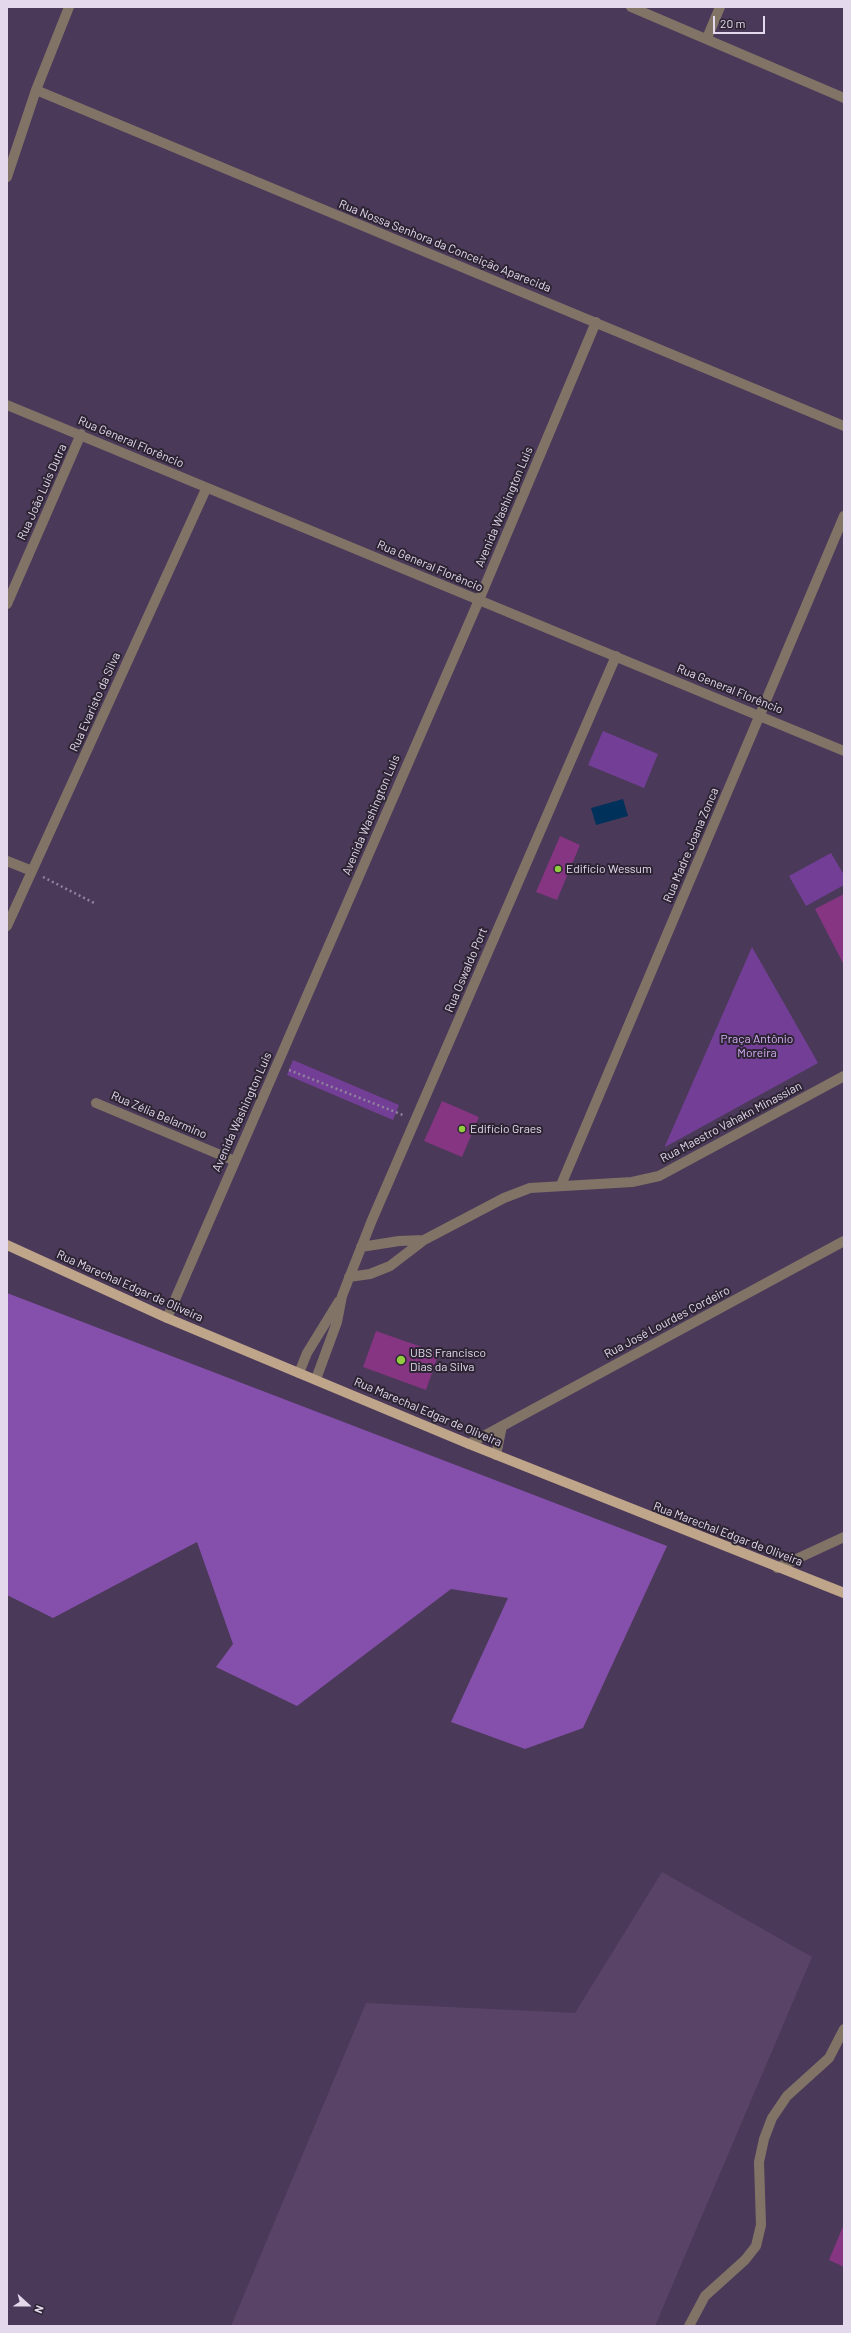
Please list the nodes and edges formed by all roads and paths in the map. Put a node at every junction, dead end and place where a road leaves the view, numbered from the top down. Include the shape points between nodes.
1 (69, 7) edge
2 (631, 7) edge
3 (720, 7) edge
4 (707, 38) junction
5 (36, 90) junction
6 (844, 98) edge
7 (7, 177) edge
8 (596, 322) junction
9 (7, 405) edge
10 (844, 426) edge
11 (81, 434) junction
12 (206, 489) junction
13 (844, 516) edge
14 (479, 600) junction
15 (7, 604) edge
16 (616, 656) junction
17 (760, 716) junction
18 (844, 751) edge
19 (7, 861) edge
20 (32, 872) junction
21 (94, 903) dead end
22 (7, 926) edge
23 (278, 1065) junction
24 (844, 1076) edge
25 (96, 1103) dead end
26 (415, 1120) junction
27 (235, 1161) junction
28 (561, 1185) junction
29 (424, 1240) junction
30 (844, 1241) edge
31 (7, 1245) edge
32 (361, 1247) junction
33 (349, 1277) junction
34 (342, 1296) junction
35 (167, 1318) junction
36 (299, 1373) junction
37 (316, 1379) junction
38 (502, 1426) junction
39 (469, 1444) junction
40 (496, 1455) junction
41 (844, 1537) edge
42 (777, 1568) junction
43 (844, 1593) edge
44 (844, 2029) edge
45 (689, 2326) edge

1 - 5 street
2 - 4 street
3 - 4 street
4 - 6 street
5 - 7 street
5 - 8 street, Rua Nossa Senhora da Conceição Aparecida
8 - 10 street, Rua Nossa Senhora da Conceição Aparecida
8 - 14 street, Avenida Washington Luis
9 - 11 street, Rua General Florêncio
11 - 12 street, Rua General Florêncio
11 - 15 street, Rua João Luis Dutra
12 - 14 street, Rua General Florêncio
12 - 20 street, Rua Evaristo da Silva
13 - 17 street, Rua Madre Joana Zonca
14 - 16 street, Rua General Florêncio
14 - 23 street, Avenida Washington Luis
16 - 17 street, Rua General Florêncio
16 - 26 street, Rua Oswaldo Port
17 - 18 street, Rua General Florêncio
17 - 28 street, Rua Madre Joana Zonca
19 - 20 street
20 - 21 path
20 - 22 street, Rua Evaristo da Silva
23 - 26 path
23 - 27 street, Avenida Washington Luis
24 - 28 street, Rua Maestro Vahakn Minassian via 659,1176 632,1182
25 - 27 street, Rua Zélia Belarmino
26 - 32 street, Rua Oswaldo Port
27 - 35 street, Avenida Washington Luis
28 - 29 street, Rua Maestro Vahakn Minassian via 530,1188 504,1198
29 - 32 street, Rua Maestro Vahakn Minassian
29 - 33 street, Rua Maestro Vahakn Minassian via 390,1266 370,1274
30 - 38 street, Rua José Lourdes Cordeiro
31 - 35 main road, Rua Marechal Edgar de Oliveira
32 - 33 street, Rua Oswaldo Port
33 - 34 street, Rua Oswaldo Port
34 - 36 street, Rua Oswaldo Port via 307,1353
34 - 37 street, Rua Oswaldo Port via 337,1322
35 - 36 main road, Rua Marechal Edgar de Oliveira
36 - 37 main road, Rua Marechal Edgar de Oliveira
37 - 39 main road, Rua Marechal Edgar de Oliveira
38 - 39 street, Rua José Lourdes Cordeiro
38 - 40 street
39 - 40 main road, Rua Marechal Edgar de Oliveira
40 - 42 main road, Rua Marechal Edgar de Oliveira
41 - 42 street
42 - 43 main road, Rua Marechal Edgar de Oliveira
44 - 45 street via 829,2058 787,2096 772,2118 759,2162 761,2225 756,2246 745,2260 705,2296

